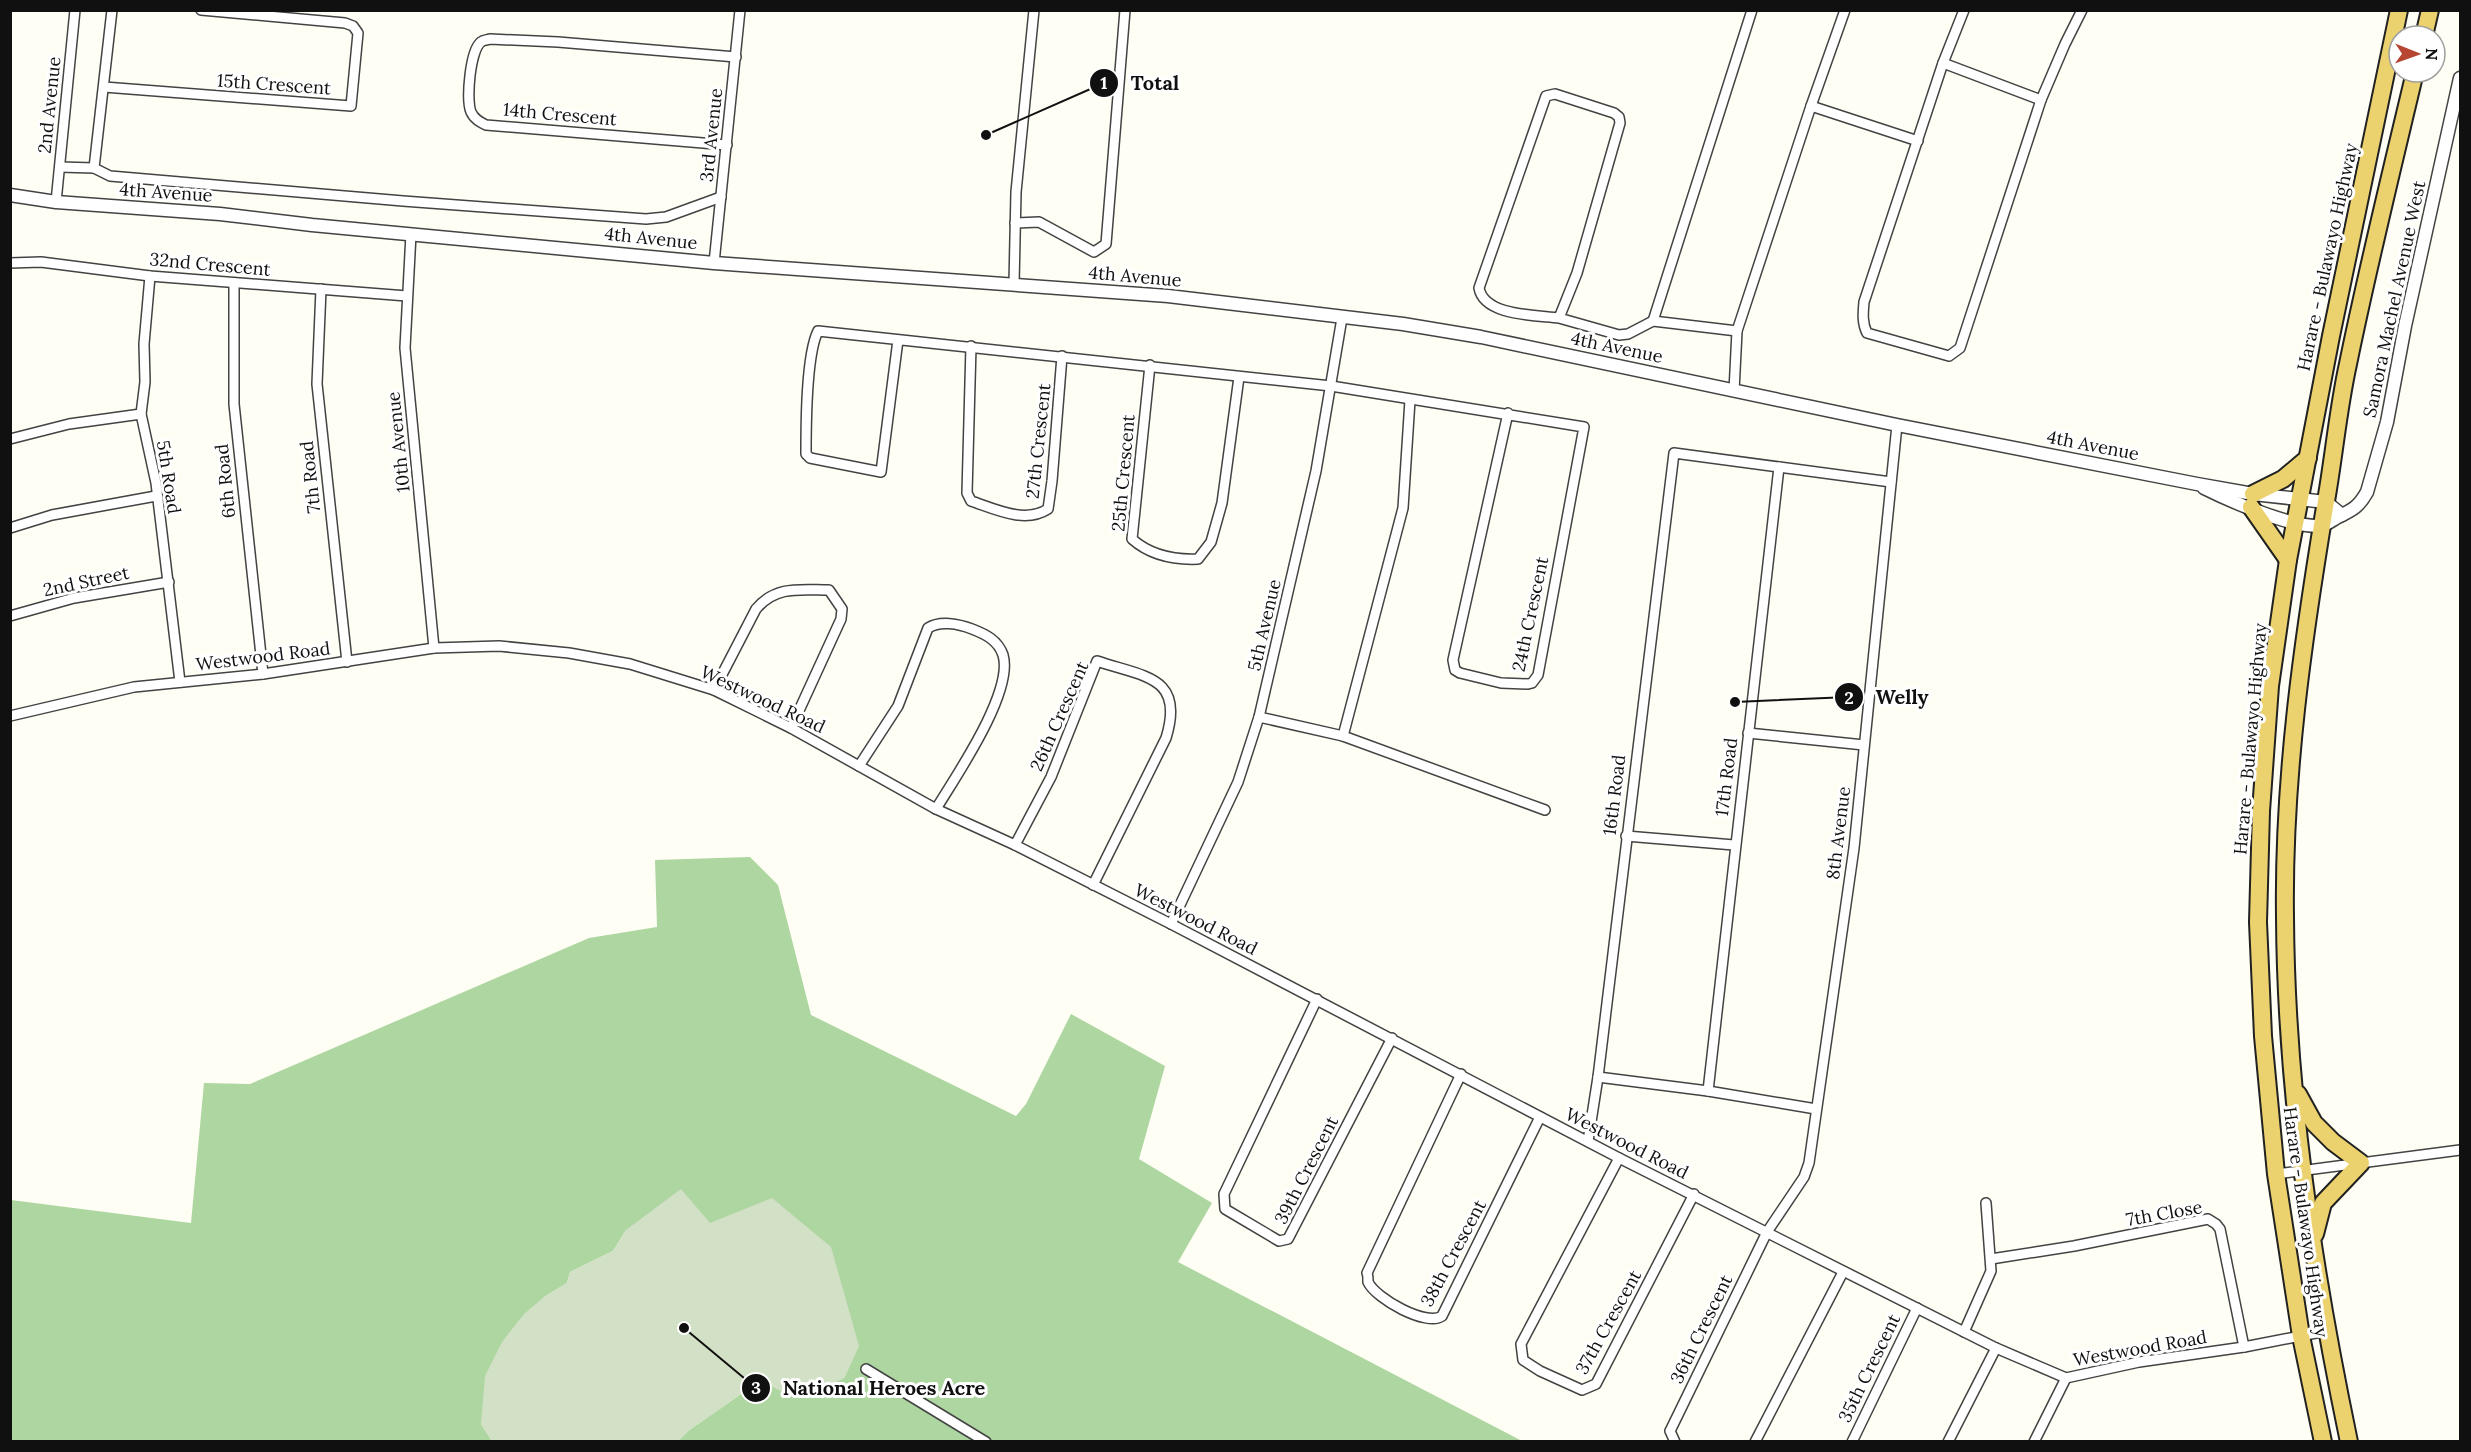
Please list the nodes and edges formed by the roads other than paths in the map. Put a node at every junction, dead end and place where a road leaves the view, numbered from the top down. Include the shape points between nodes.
1 (75, 10) edge
2 (112, 10) edge
3 (201, 10) edge
4 (740, 10) edge
5 (1034, 10) edge
6 (1125, 10) edge
7 (1752, 10) edge
8 (1845, 10) edge
9 (1964, 10) edge
10 (2082, 10) edge
11 (2399, 10) edge
12 (736, 57) junction
13 (1943, 63) junction
14 (2460, 78) edge
15 (2412, 84) edge
16 (104, 87) junction
17 (2042, 100) junction
18 (1811, 106) junction
19 (1918, 141) junction
20 (727, 145) junction
21 (60, 167) junction
22 (93, 168) junction
23 (10, 195) edge
24 (721, 197) junction
25 (56, 202) junction
26 (1015, 223) junction
27 (411, 234) junction
28 (10, 263) edge
29 (714, 263) junction
30 (150, 276) junction
31 (234, 283) junction
32 (1014, 284) junction
33 (321, 288) junction
34 (407, 296) junction
35 (1342, 318) junction
36 (1559, 318) junction
37 (1653, 321) junction
38 (1737, 331) junction
39 (898, 340) junction
40 (971, 346) junction
41 (1062, 356) junction
42 (1150, 365) junction
43 (1239, 377) junction
44 (1331, 386) junction
45 (1734, 391) junction
46 (1410, 400) junction
47 (1508, 413) junction
48 (141, 414) junction
49 (1897, 425) junction
50 (10, 439) edge
51 (2307, 458) junction
52 (1779, 467) junction
53 (1891, 482) junction
54 (156, 496) junction
55 (2300, 497) junction
56 (2252, 501) junction
57 (2326, 502) junction
58 (2342, 515) junction
59 (2295, 522) junction
60 (2321, 526) junction
61 (10, 528) edge
62 (2288, 560) junction
63 (169, 582) junction
64 (10, 616) edge
65 (434, 648) junction
66 (347, 662) junction
67 (263, 674) junction
68 (180, 682) junction
69 (714, 690) junction
70 (10, 716) edge
71 (1259, 717) junction
72 (790, 728) junction
73 (1748, 733) junction
74 (1343, 736) junction
75 (1864, 745) junction
76 (859, 766) junction
77 (936, 809) junction
78 (1545, 810) dead end
79 (1626, 836) junction
80 (1015, 845) junction
81 (1734, 845) junction
82 (1093, 885) junction
83 (1171, 924) junction
84 (1317, 999) junction
85 (1392, 1038) junction
86 (1461, 1074) junction
87 (1598, 1077) junction
88 (2295, 1089) junction
89 (1708, 1091) junction
90 (1816, 1109) junction
91 (1540, 1117) junction
92 (1588, 1141) junction
93 (2460, 1150) edge
94 (1618, 1158) junction
95 (2361, 1163) junction
96 (2303, 1170) junction
97 (2277, 1174) junction
98 (1694, 1194) junction
99 (1986, 1203) dead end
100 (1767, 1232) junction
101 (2313, 1243) junction
102 (1991, 1259) junction
103 (1843, 1272) junction
104 (1917, 1308) junction
105 (2326, 1331) junction
106 (1964, 1332) junction
107 (2301, 1336) junction
108 (2244, 1347) junction
109 (1996, 1348) junction
110 (866, 1369) dead end
111 (2066, 1378) junction
112 (986, 1442) edge
113 (1675, 1442) edge
114 (1755, 1442) edge
115 (1852, 1442) edge
116 (1948, 1442) edge
117 (2034, 1442) edge
118 (2323, 1442) edge
119 (2349, 1442) edge

1 - 21 street, 2nd Avenue
2 - 16 street
3 - 16 street, 15th Crescent via 353,26 358,33 351,106
4 - 12 street, 3rd Avenue
5 - 26 street
6 - 26 street via 1106,244 1094,252 1039,222
7 - 37 street
8 - 18 street
9 - 13 street
10 - 17 street
11 - 51 highway, Harare - Bulawayo Highway
12 - 20 street, 3rd Avenue
12 - 20 street, 14th Crescent via 490,39 480,42 475,51 470,80 471,111 486,125
13 - 17 street
13 - 19 street
14 - 58 street, Samora Machel Avenue West via 2384,432 2367,492 2355,508
15 - 57 highway, Harare - Bulawayo Highway via 2347,366
16 - 22 street
17 - 19 street via 1960,348 1949,356 1867,333 1864,327 1864,302
18 - 19 street
18 - 38 street
20 - 24 street, 3rd Avenue
21 - 22 street
21 - 25 street, 2nd Avenue
22 - 24 street via 110,176 646,219 666,217
23 - 25 street, 4th Avenue
24 - 29 street, 3rd Avenue
25 - 27 street, 4th Avenue
26 - 32 street
27 - 29 street, 4th Avenue
27 - 34 street, 10th Avenue
28 - 30 street, 32nd Crescent via 41,262
29 - 32 street, 4th Avenue
30 - 31 street, 32nd Crescent
30 - 48 street, 5th Road
31 - 33 street, 32nd Crescent
31 - 67 street, 6th Road via 234,404
32 - 35 street, 4th Avenue via 1168,296
33 - 34 street, 32nd Crescent
33 - 66 street, 7th Road via 317,384
34 - 65 street, 10th Avenue via 405,348
35 - 44 street, 5th Avenue
35 - 45 street, 4th Avenue via 1481,337
36 - 36 street via 1510,312 1486,303 1479,288 1546,96 1555,93 1614,113 1620,123 1577,273
36 - 37 street via 1619,335
37 - 38 street
38 - 45 street
39 - 39 street via 818,331 811,350 806,454 827,463 881,472
39 - 40 street
40 - 41 street
40 - 41 street, 27th Crescent via 967,493 970,501 1025,517 1048,509
41 - 42 street
42 - 43 street
42 - 43 street, 25th Crescent via 1132,539 1154,553 1183,560 1198,560 1211,542 1222,503
43 - 44 street
44 - 46 street
44 - 71 street, 5th Avenue via 1316,471
45 - 49 street, 4th Avenue
46 - 47 street
46 - 74 street via 1402,514
47 - 47 street, 24th Crescent via 1584,427 1538,675 1528,684 1501,683 1460,673 1455,670 1452,655
48 - 50 street via 69,424
48 - 54 street, 5th Road
49 - 53 street, 8th Avenue
49 - 56 street, 4th Avenue via 2197,484
51 - 55 highway, Harare - Bulawayo Highway
51 - 56 highway
52 - 53 street
52 - 73 street, 17th Road
52 - 79 street, 16th Road via 1674,453
53 - 75 street, 8th Avenue
54 - 61 street via 52,515
54 - 63 street, 5th Road
55 - 56 street
55 - 57 street
55 - 59 highway, Harare - Bulawayo Highway
56 - 59 street, 4th Avenue
56 - 62 highway
57 - 58 street
57 - 60 highway, Harare - Bulawayo Highway
58 - 60 street, Samora Machel Avenue West
59 - 60 street, 4th Avenue
59 - 62 highway, Harare - Bulawayo Highway
60 - 88 highway, Harare - Bulawayo Highway via 2298,681 2287,830 2286,993
62 - 97 highway, Harare - Bulawayo Highway via 2268,710 2259,910 2260,1002
63 - 64 street, 2nd Street via 75,598
63 - 68 street, 5th Road
65 - 66 street, Westwood Road
65 - 69 street, Westwood Road via 499,646 569,653 630,664
66 - 67 street, Westwood Road
67 - 68 street, Westwood Road
68 - 70 street, Westwood Road via 134,687
69 - 72 street, Westwood Road
69 - 72 street via 764,599 786,590 830,590 842,609 841,619
71 - 74 street
71 - 83 street, 5th Avenue via 1238,782
72 - 76 street, Westwood Road
73 - 75 street
73 - 81 street, 17th Road
74 - 78 street
75 - 90 street, 8th Avenue via 1854,848
76 - 77 street, Westwood Road
76 - 77 street via 898,706 928,628 934,624 953,624 994,640 1003,655 1004,673 995,702 982,732
77 - 80 street, Westwood Road
79 - 81 street
79 - 87 street, 16th Road
80 - 82 street, Westwood Road
80 - 82 street, 26th Crescent via 1051,777 1097,661 1159,683 1168,693 1171,705 1166,738
81 - 89 street, 17th Road
82 - 83 street, Westwood Road
83 - 84 street, Westwood Road
84 - 85 street, Westwood Road
84 - 85 street, 39th Crescent via 1224,1194 1225,1209 1279,1241 1288,1239
85 - 86 street, Westwood Road
86 - 91 street, Westwood Road
86 - 91 street, 38th Crescent via 1367,1273 1375,1290 1405,1311 1429,1320 1442,1316
87 - 89 street
87 - 92 street, 16th Road
88 - 95 highway via 2314,1123
88 - 96 highway, Harare - Bulawayo Highway
89 - 90 street
90 - 100 street, 8th Avenue via 1807,1171
91 - 92 street, Westwood Road
92 - 94 street, Westwood Road
93 - 95 street
94 - 98 street, Westwood Road
94 - 98 street, 37th Crescent via 1521,1344 1522,1360 1540,1371 1582,1390 1596,1384
95 - 96 street
95 - 101 highway via 2324,1203
96 - 97 street
96 - 101 highway, Harare - Bulawayo Highway
97 - 107 highway, Harare - Bulawayo Highway
98 - 100 street, Westwood Road
99 - 102 street
100 - 103 street, Westwood Road
100 - 113 street, 36th Crescent via 1672,1426
101 - 105 highway, Harare - Bulawayo Highway
102 - 106 street via 1991,1271
102 - 108 street, 7th Close via 2208,1219 2220,1229
103 - 104 street, Westwood Road
103 - 114 street
104 - 106 street, Westwood Road
104 - 115 street, 35th Crescent
105 - 107 street, Westwood Road
105 - 119 highway, Harare - Bulawayo Highway
106 - 109 street, Westwood Road
107 - 108 street, Westwood Road
107 - 118 highway, Harare - Bulawayo Highway
108 - 111 street, Westwood Road via 2139,1362
109 - 111 street, Westwood Road
109 - 116 street
110 - 112 street
111 - 117 street

